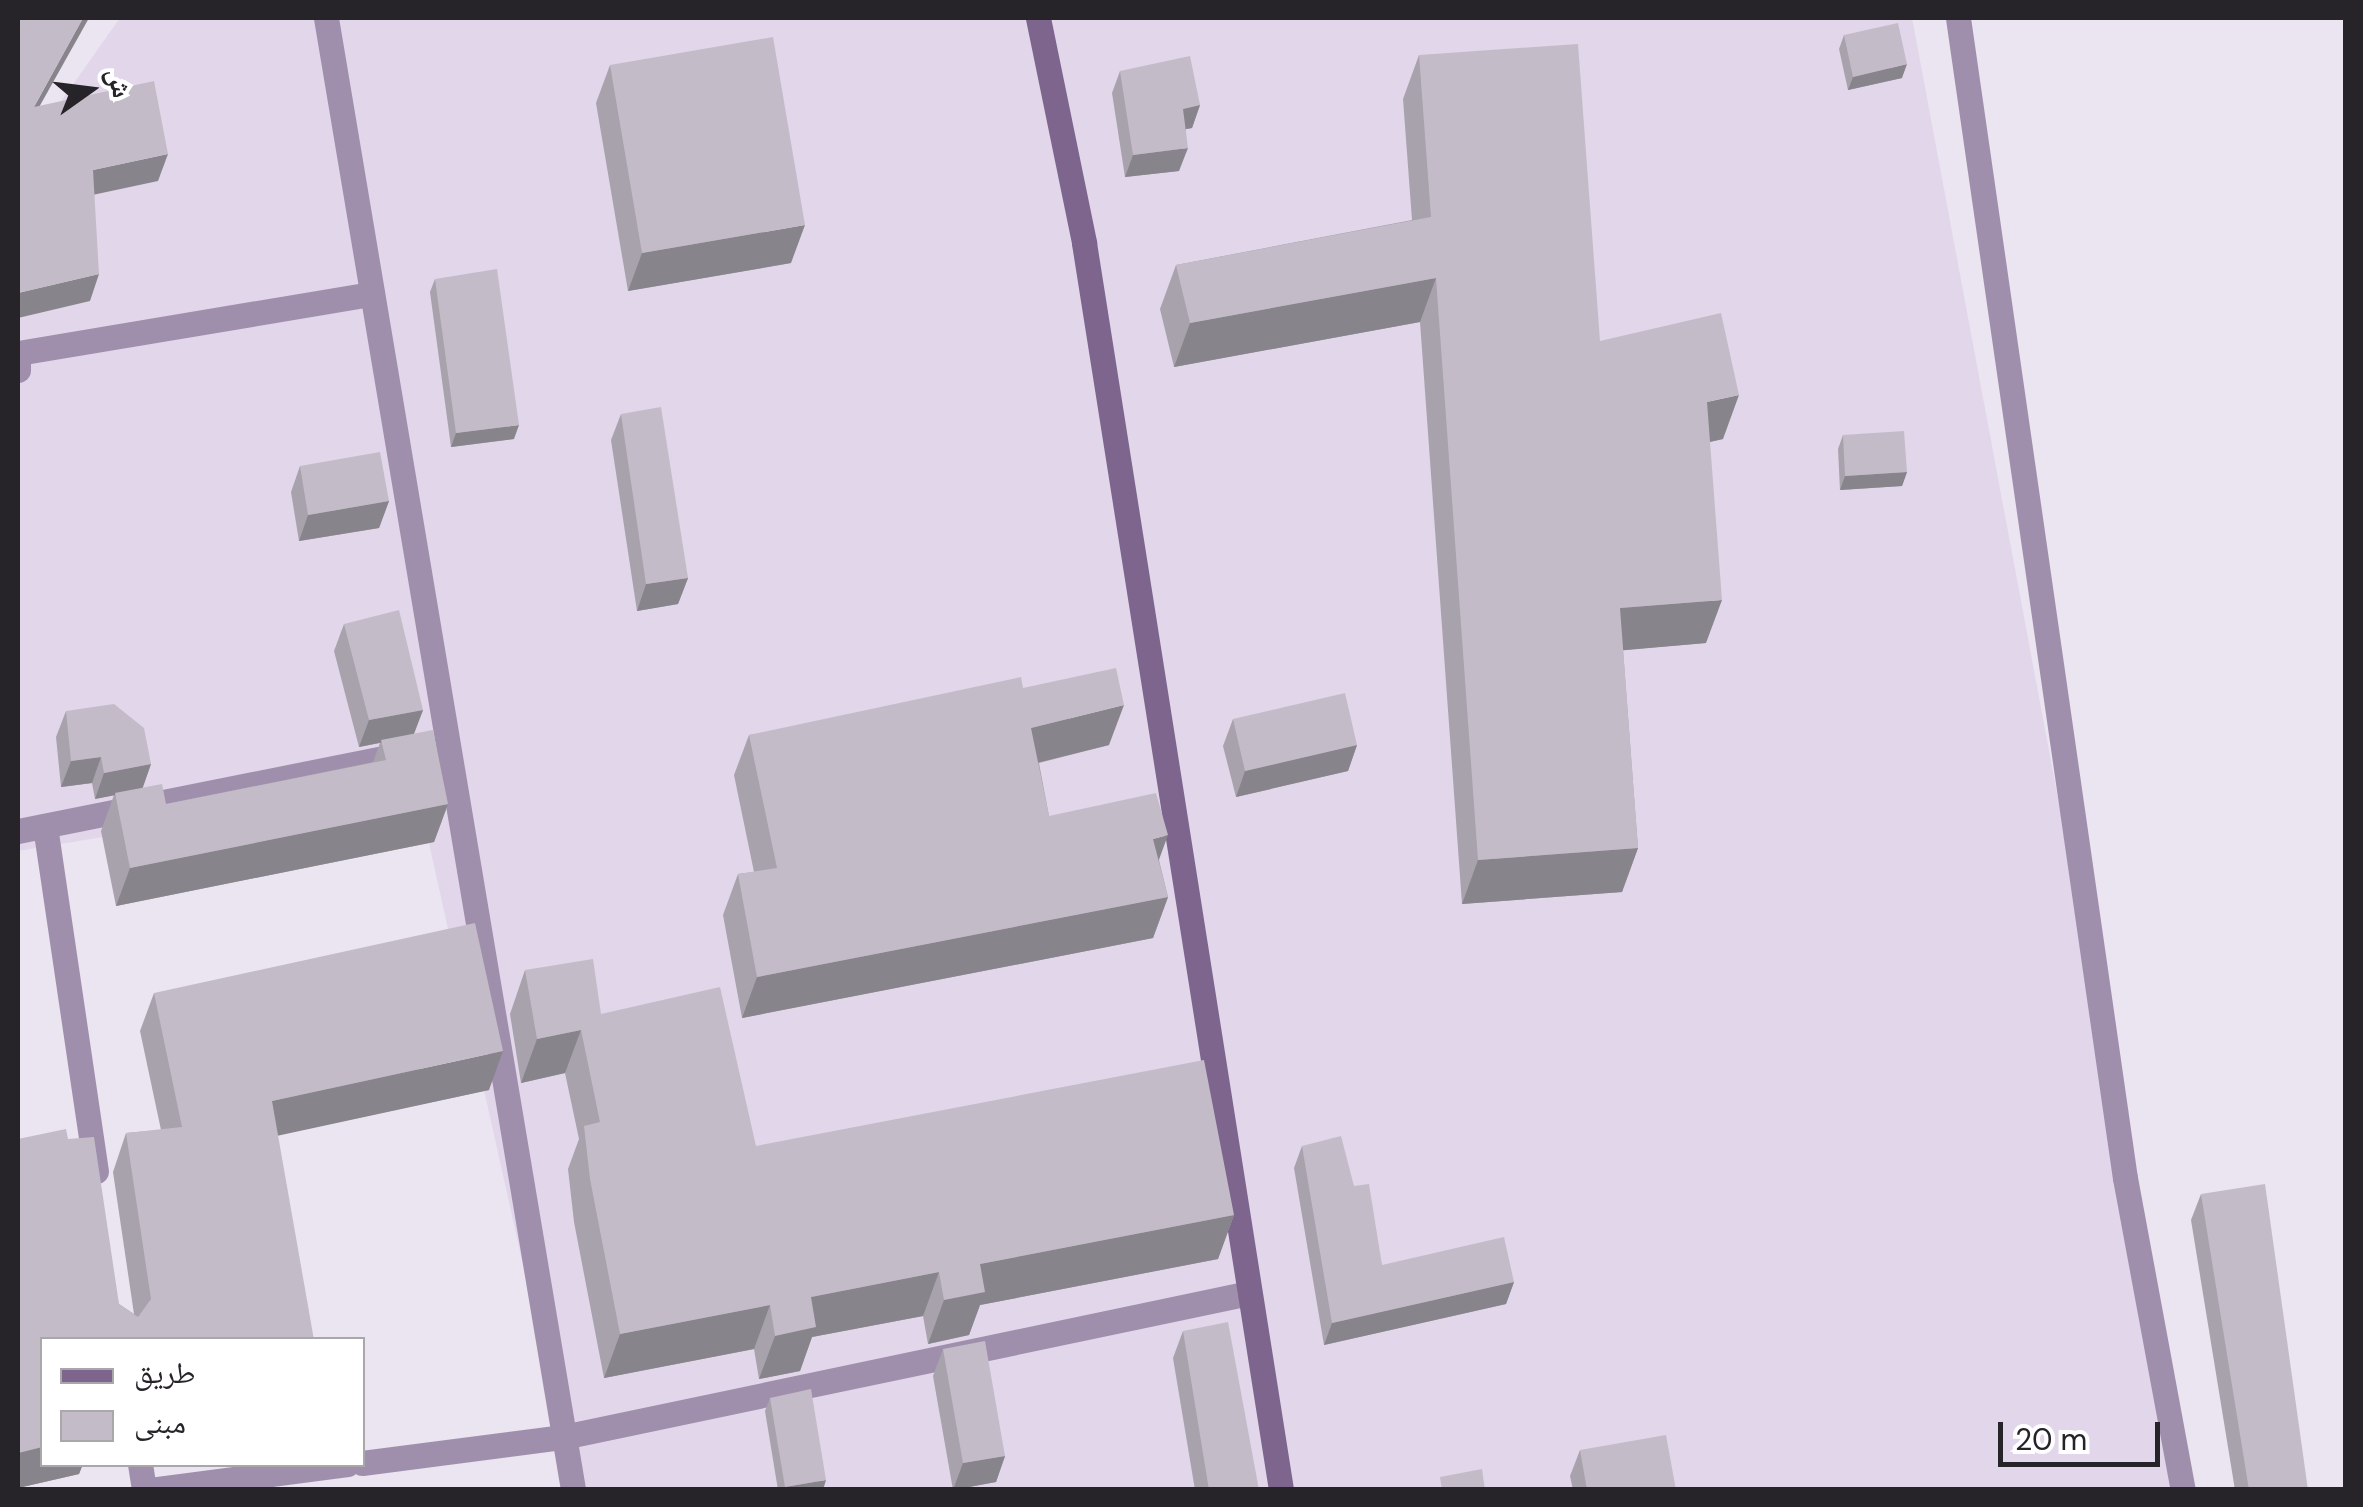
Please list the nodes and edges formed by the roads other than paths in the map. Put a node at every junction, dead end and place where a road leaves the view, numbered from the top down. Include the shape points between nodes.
1 (326, 18) edge
2 (1038, 18) edge
3 (1958, 18) edge
4 (372, 294) junction
5 (18, 370) edge
6 (448, 746) junction
7 (45, 826) junction
8 (18, 830) edge
9 (101, 1201) edge
10 (1249, 1292) junction
11 (563, 1437) junction
12 (365, 1462) edge
13 (325, 1467) edge
14 (147, 1490) edge
15 (573, 1490) edge
16 (1281, 1490) edge
17 (2183, 1490) edge

1 - 4 street
2 - 10 street via 1084,243
3 - 17 street via 2122,1158
4 - 5 street via 18,353
4 - 6 street
6 - 7 street
6 - 11 street
7 - 8 street
7 - 9 street
10 - 11 street
10 - 16 street
11 - 12 street
11 - 15 street
13 - 14 street

